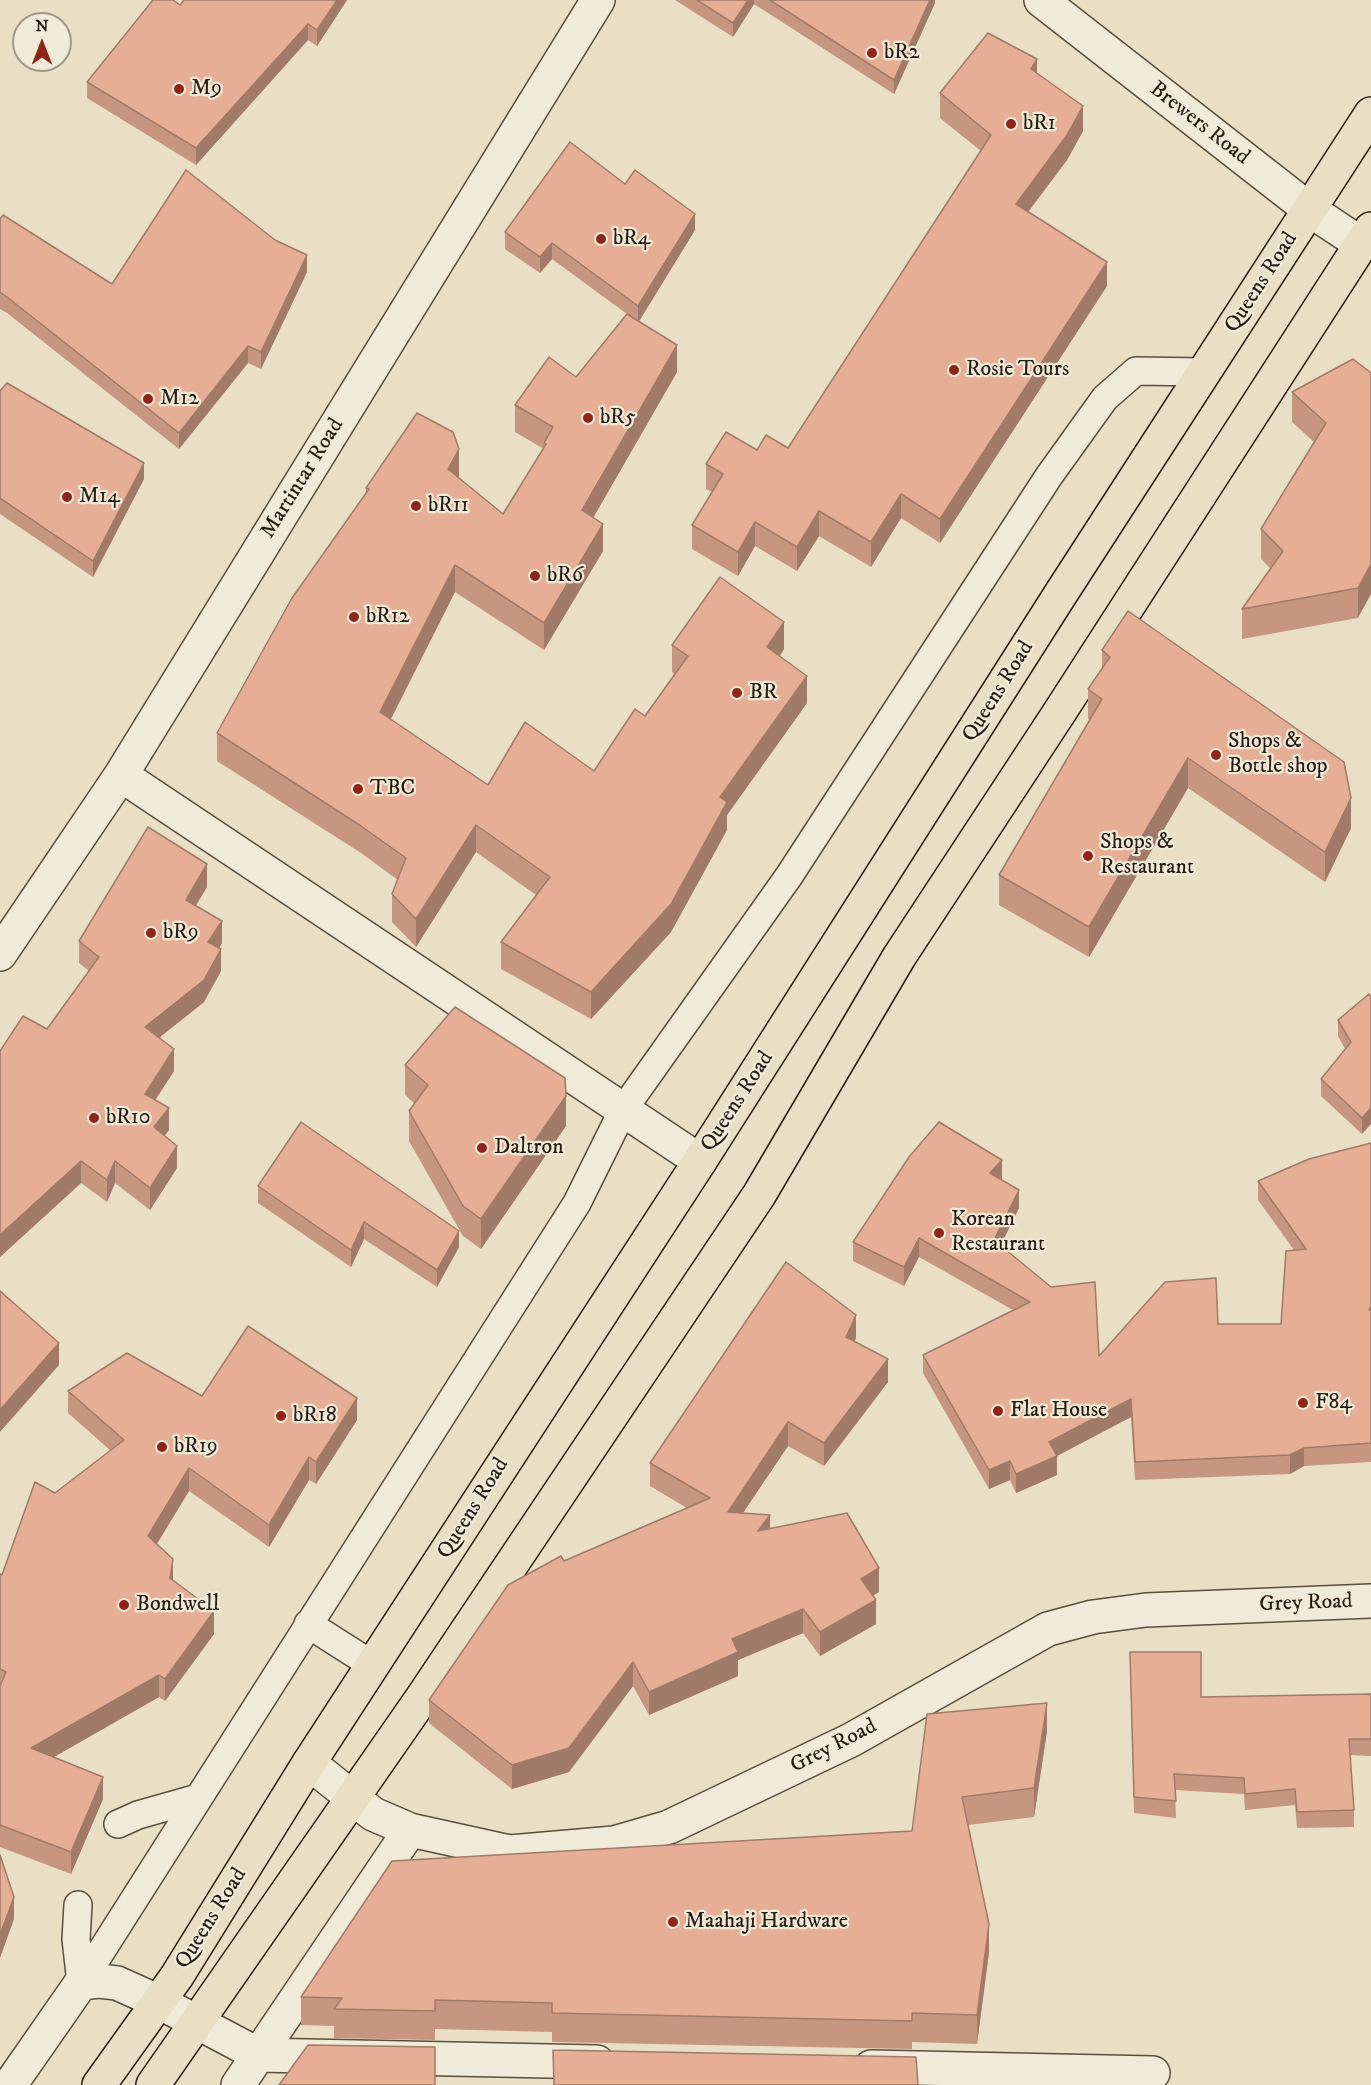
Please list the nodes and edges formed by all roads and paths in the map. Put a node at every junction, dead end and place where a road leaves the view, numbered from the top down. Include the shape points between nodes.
1 (598, 0) edge
2 (1041, 0) edge
3 (1371, 114) edge
4 (1310, 210) junction
5 (1366, 236) edge
6 (1205, 372) junction
7 (121, 775) junction
8 (0, 954) edge
9 (623, 1110) junction
10 (700, 1161) junction
11 (1371, 1601) edge
12 (308, 1624) junction
13 (374, 1666) junction
14 (309, 1763) junction
15 (198, 1798) junction
16 (353, 1798) junction
17 (118, 1824) dead end
18 (410, 1830) junction
19 (78, 1905) dead end
20 (81, 1983) junction
21 (157, 2001) junction
22 (197, 2022) junction
23 (259, 2055) junction
24 (629, 2062) edge
25 (843, 2067) edge
26 (1153, 2073) dead end
27 (10, 2085) edge
28 (99, 2085) edge
29 (153, 2085) edge
30 (238, 2085) edge

1 - 7 street, Martintar Road
2 - 4 street, Brewers Road
3 - 4 main road, Queens Road
4 - 5 street, Brewers Road
4 - 6 main road, Queens Road
5 - 16 main road, Queens Road via 898,957 759,1195
6 - 9 lane via 1136,371 1105,398 1049,476 789,876
6 - 10 main road, Queens Road
7 - 8 street, Martintar Road
7 - 9 street
9 - 10 street
9 - 12 lane via 578,1203
10 - 13 main road, Queens Road
11 - 18 street, Grey Road via 1146,1610 1093,1617 1048,1629 850,1740 669,1827 614,1843 510,1852
12 - 13 lane
12 - 15 lane
13 - 14 main road, Queens Road
14 - 16 street, Grey Road
14 - 21 main road, Queens Road via 177,1976
15 - 17 lane
15 - 20 lane
16 - 18 street, Grey Road via 374,1814
16 - 22 main road, Queens Road
18 - 23 street
19 - 20 lane via 76,1939
20 - 21 street via 117,1983
20 - 27 street
21 - 22 street
21 - 28 main road, Queens Road
22 - 23 street
22 - 29 main road, Queens Road
23 - 24 street
23 - 30 street
25 - 26 street

